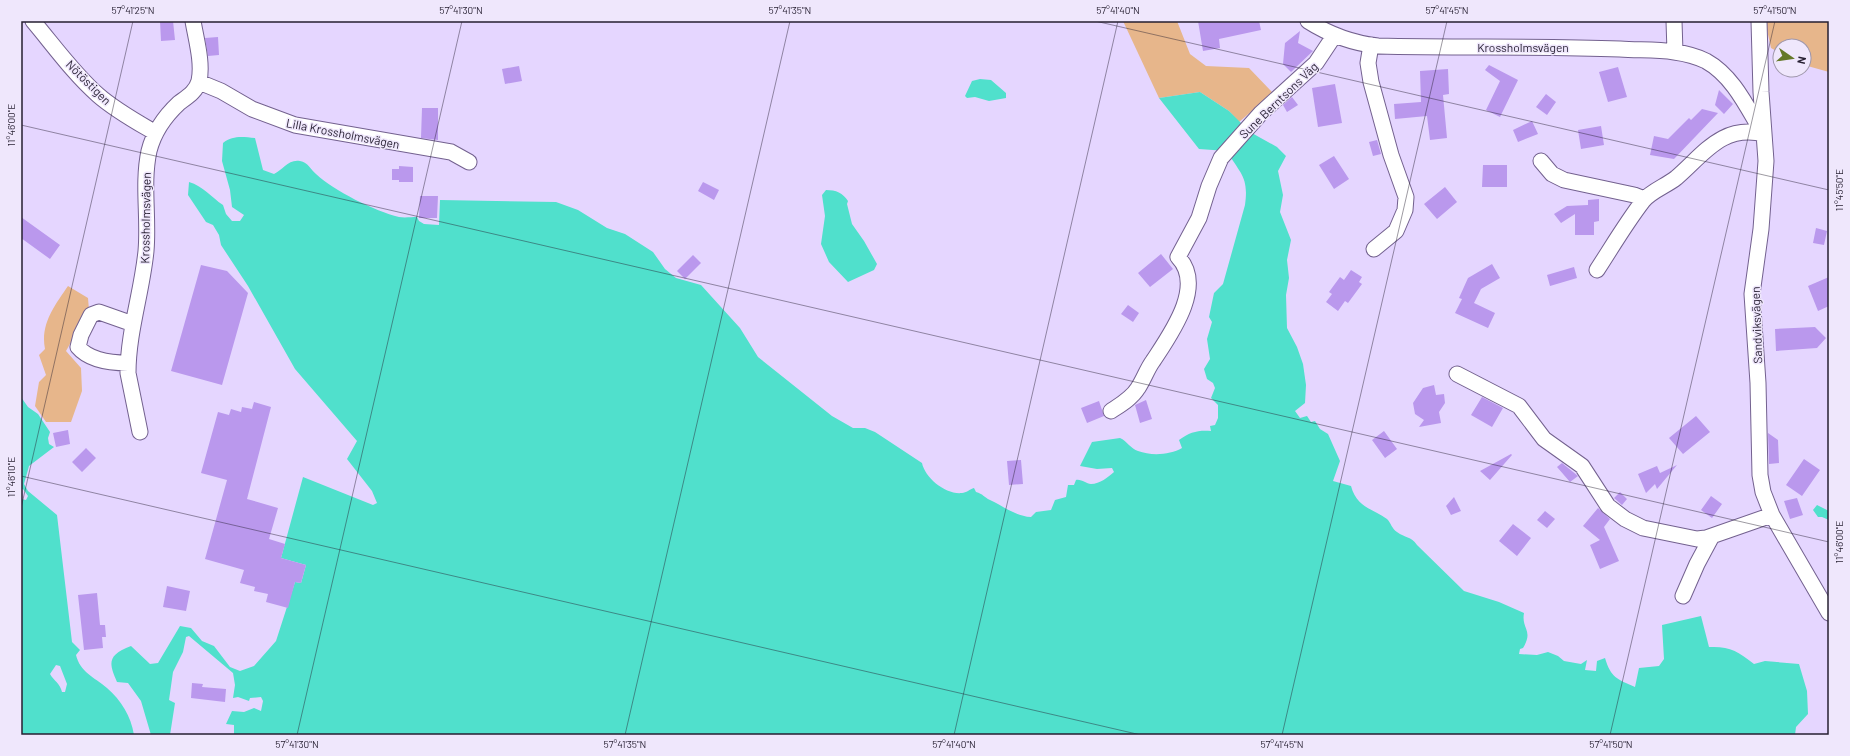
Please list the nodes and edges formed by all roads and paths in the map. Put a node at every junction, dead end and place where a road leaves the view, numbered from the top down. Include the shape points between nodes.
1 (33, 21) edge
2 (193, 21) edge
3 (1308, 21) edge
4 (1674, 21) edge
5 (1758, 21) edge
6 (1334, 36) junction
7 (1371, 45) junction
8 (1675, 52) junction
9 (199, 82) junction
10 (154, 132) junction
11 (1764, 134) junction
12 (1542, 161) dead end
13 (469, 162) dead end
14 (1644, 199) junction
15 (1374, 249) dead end
16 (1597, 270) dead end
17 (133, 324) junction
18 (128, 364) junction
19 (1457, 374) dead end
20 (1111, 412) dead end
21 (140, 432) dead end
22 (1772, 515) junction
23 (1712, 536) junction
24 (1683, 596) dead end
25 (1829, 613) edge

1 - 10 street, Nötöstigen via 98,95
2 - 9 street
3 - 6 street, Krossholmsvägen
4 - 8 street
5 - 11 street, Sandviksvägen
6 - 7 street, Krossholmsvägen
6 - 20 street, Sune Berntsons Väg via 1316,63 1261,113 1221,158 1199,218 1178,257 1186,264 1188,279 1185,307 1172,334 1138,389
7 - 8 street, Krossholmsvägen via 1539,46
7 - 15 street via 1368,64 1371,82 1406,198 1405,210 1396,231
8 - 11 street, Krossholmsvägen via 1701,59 1725,76 1741,96
9 - 10 street, Krossholmsvägen via 195,90
9 - 13 street, Lilla Krossholmsvägen via 280,121 451,152
10 - 17 street, Krossholmsvägen via 146,171 146,249 143,278
11 - 14 street via 1743,131 1727,136 1675,178
11 - 22 street, Sandviksvägen via 1765,193 1752,294 1758,383 1760,475 1763,492
12 - 14 street via 1552,174 1564,180
14 - 16 street
17 - 18 street, Krossholmsvägen
17 - 18 street via 99,312 91,315 78,347 83,353 115,363
18 - 21 street, Krossholmsvägen
19 - 23 street via 1519,406 1544,439 1582,466 1608,506 1625,518 1643,528 1689,539
22 - 23 street
22 - 25 street, Sandviksvägen
23 - 24 street

